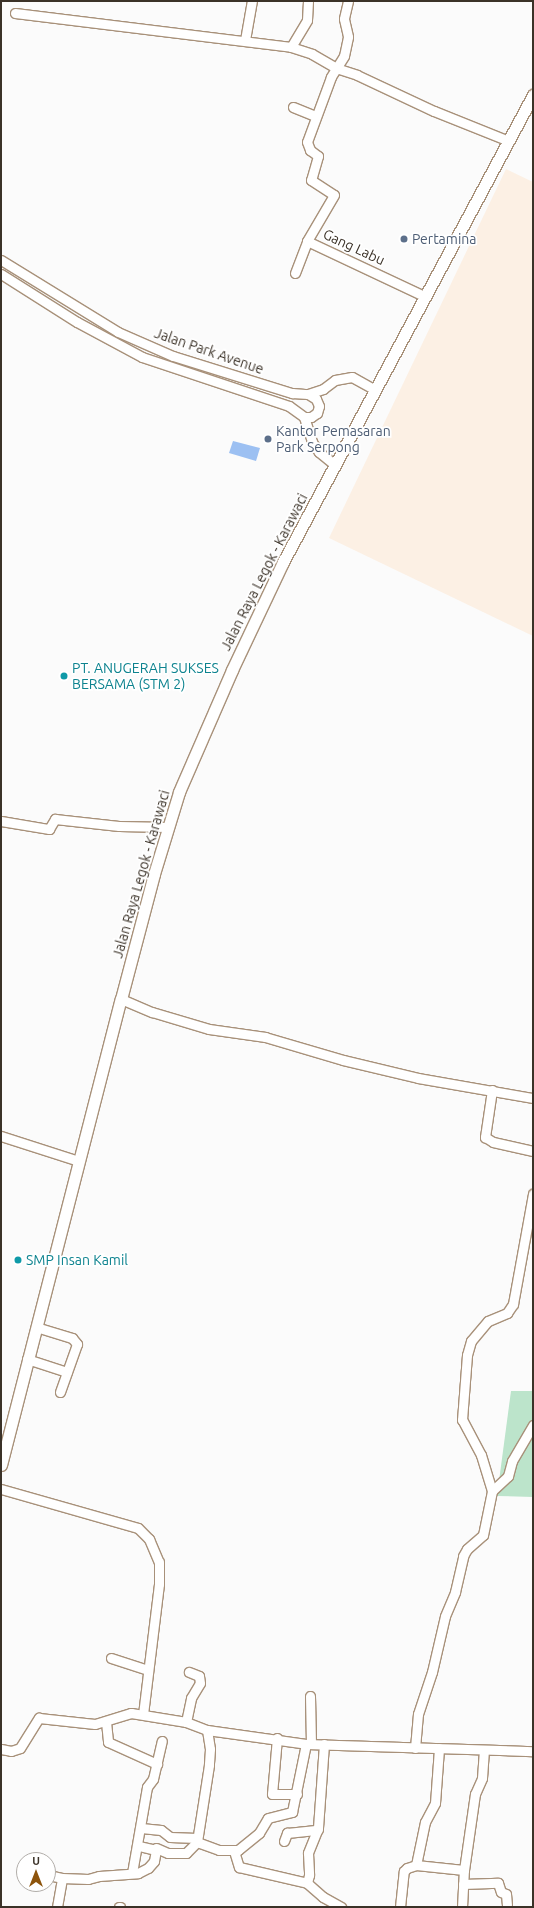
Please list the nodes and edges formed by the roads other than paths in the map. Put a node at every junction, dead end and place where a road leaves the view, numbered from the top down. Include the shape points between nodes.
1 (252, 1) edge
2 (308, 1) edge
3 (348, 1) edge
4 (15, 13) dead end
5 (245, 40) junction
6 (291, 47) junction
7 (336, 68) junction
8 (533, 95) edge
9 (293, 107) dead end
10 (315, 116) junction
11 (508, 141) junction
12 (307, 241) junction
13 (1, 260) edge
14 (295, 273) dead end
15 (1, 274) edge
16 (424, 296) junction
17 (146, 346) junction
18 (158, 351) junction
19 (142, 357) junction
20 (154, 362) junction
21 (262, 384) junction
22 (374, 389) junction
23 (308, 394) junction
24 (258, 396) junction
25 (304, 417) junction
26 (334, 464) junction
27 (1, 821) edge
28 (168, 827) junction
29 (121, 1000) junction
30 (492, 1090) junction
31 (533, 1098) edge
32 (1, 1136) edge
33 (533, 1151) edge
34 (79, 1161) junction
35 (533, 1194) edge
36 (36, 1327) junction
37 (27, 1359) junction
38 (67, 1372) junction
39 (60, 1392) dead end
40 (533, 1425) edge
41 (1, 1465) edge
42 (1, 1489) edge
43 (492, 1491) junction
44 (111, 1658) dead end
45 (147, 1670) junction
46 (189, 1672) dead end
47 (310, 1696) dead end
48 (143, 1714) junction
49 (106, 1722) junction
50 (186, 1722) junction
51 (206, 1730) junction
52 (277, 1738) junction
53 (162, 1741) dead end
54 (308, 1744) junction
55 (324, 1744) junction
56 (415, 1748) junction
57 (439, 1748) junction
58 (1, 1749) edge
59 (484, 1751) junction
60 (533, 1751) edge
61 (157, 1764) junction
62 (297, 1794) junction
63 (141, 1828) junction
64 (318, 1830) junction
65 (197, 1840) junction
66 (284, 1841) dead end
67 (138, 1846) junction
68 (156, 1848) junction
69 (234, 1851) junction
70 (416, 1866) junction
71 (464, 1870) junction
72 (132, 1873) junction
73 (56, 1877) edge
74 (62, 1878) junction
75 (307, 1883) junction
76 (463, 1884) junction
77 (507, 1905) dead end
78 (57, 1907) edge
79 (341, 1907) edge
80 (400, 1907) edge
81 (462, 1907) edge

1 - 5 street
2 - 6 street via 307,20
3 - 7 street, Gang Labu via 344,19 348,37 344,56
4 - 5 street
5 - 6 street
6 - 7 street via 312,54
7 - 10 street, Gang Labu
7 - 11 street
8 - 11 main road, Jalan Raya Legok - Karawaci
9 - 10 street
10 - 12 street, Gang Labu via 307,142 310,150 318,156 311,180 334,195
11 - 16 main road, Jalan Raya Legok - Karawaci
12 - 14 street
12 - 16 street, Gang Labu
13 - 17 street, Jalan Park Avenue via 83,312
15 - 19 street, Jalan Park Avenue via 77,322
16 - 22 main road, Jalan Raya Legok - Karawaci
17 - 18 street, Jalan Park Avenue
17 - 19 street
18 - 20 street
18 - 21 street, Jalan Park Avenue
19 - 20 street, Jalan Park Avenue
20 - 24 street, Jalan Park Avenue
21 - 23 street, Jalan Park Avenue via 292,393
21 - 24 street
22 - 23 street, Jalan Park Avenue via 352,377 335,380 323,389
22 - 26 main road, Jalan Raya Legok - Karawaci
23 - 25 street via 316,399 319,406 317,413 311,417
24 - 25 street, Jalan Park Avenue via 290,406
25 - 26 street via 312,442
26 - 28 main road, Jalan Raya Legok - Karawaci via 283,562 232,670 179,792
27 - 28 street via 49,829 55,819 119,826
28 - 29 main road, Jalan Raya Legok - Karawaci
29 - 30 street via 210,1029 265,1037 343,1060 418,1078
29 - 34 main road, Jalan Raya Legok - Karawaci
30 - 31 street
30 - 33 street via 485,1137 493,1142
32 - 34 street
34 - 36 main road, Jalan Raya Legok - Karawaci
35 - 43 street via 513,1304 507,1313 492,1318 482,1327 471,1341 466,1362 462,1420 483,1460
36 - 37 main road, Jalan Raya Legok - Karawaci
36 - 38 street via 75,1340 76,1347
37 - 38 street
37 - 41 main road, Jalan Raya Legok - Karawaci
38 - 39 street
40 - 43 street via 512,1461 508,1476
42 - 45 street via 138,1528 149,1539 160,1562
43 - 56 street via 483,1535 463,1556 455,1592 445,1616 432,1672 418,1714
44 - 45 street
45 - 48 street
46 - 50 street via 199,1676 200,1683 192,1698
47 - 54 street
48 - 49 street via 126,1714
48 - 50 street
49 - 58 street via 87,1723 44,1717 36,1721 20,1748 11,1751
49 - 61 street via 108,1742
50 - 51 street
51 - 52 street
51 - 65 street via 210,1749 209,1772
52 - 54 street
52 - 62 street via 272,1794
53 - 61 street
54 - 55 street
54 - 62 street
55 - 56 street
55 - 64 street
56 - 57 street
57 - 59 street
57 - 70 street via 435,1803 425,1822
59 - 60 street
59 - 71 street via 482,1778 475,1794
61 - 63 street via 153,1779 147,1787
62 - 69 street via 292,1812 268,1818 259,1832
63 - 65 street via 160,1830 170,1838
63 - 67 street
64 - 66 street via 288,1833
64 - 75 street via 308,1853
65 - 68 street via 186,1853 168,1853
65 - 69 street via 207,1847
67 - 68 street
67 - 72 street
68 - 72 street via 154,1861 148,1868
69 - 75 street via 238,1867
70 - 71 street
70 - 80 street via 404,1871
71 - 76 street
72 - 74 street via 88,1879
73 - 74 street
74 - 78 street
75 - 79 street via 323,1897
76 - 77 street via 498,1883 501,1892 506,1894
76 - 81 street

